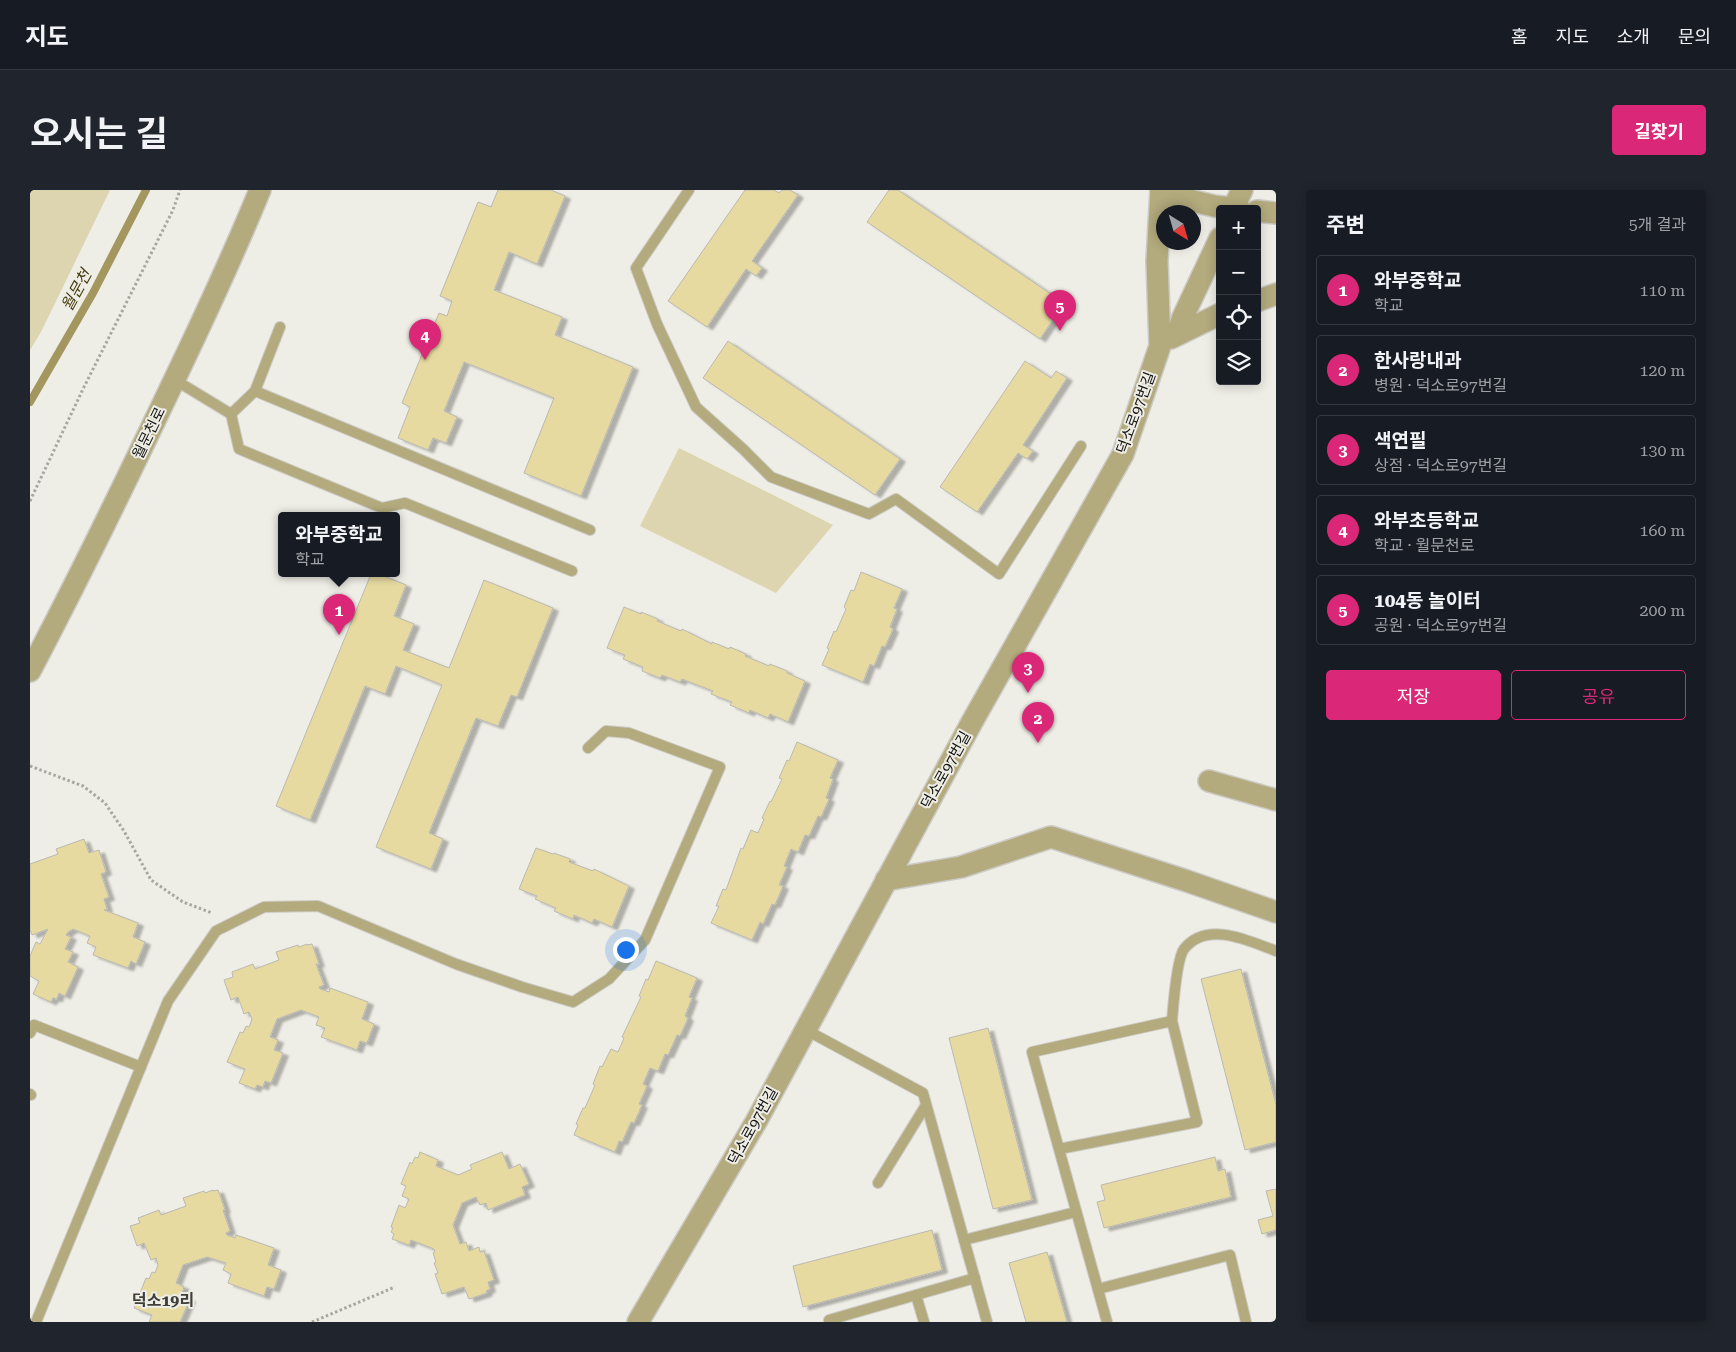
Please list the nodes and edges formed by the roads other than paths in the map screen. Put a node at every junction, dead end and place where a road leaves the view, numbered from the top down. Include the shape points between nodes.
1 (260, 190) edge
2 (689, 190) edge
3 (1161, 191) edge
4 (1237, 204) edge
5 (1261, 211) edge
6 (1276, 213) edge
7 (1216, 247) edge
8 (1276, 294) edge
9 (1261, 300) edge
10 (1216, 316) edge
11 (280, 327) dead end
12 (1169, 340) junction
13 (175, 380) junction
14 (254, 391) junction
15 (232, 414) junction
16 (1081, 446) dead end
17 (590, 530) dead end
18 (572, 571) dead end
19 (30, 671) edge
20 (588, 748) dead end
21 (1209, 781) dead end
22 (1276, 800) edge
23 (886, 880) junction
24 (1276, 912) edge
25 (1276, 952) edge
26 (1172, 1021) junction
27 (806, 1030) junction
28 (30, 1033) edge
29 (141, 1067) junction
30 (926, 1105) junction
31 (1059, 1150) junction
32 (878, 1183) dead end
33 (1076, 1212) junction
34 (964, 1240) junction
35 (975, 1278) junction
36 (1098, 1289) junction
37 (916, 1295) junction
38 (36, 1322) edge
39 (638, 1322) edge
40 (830, 1322) edge
41 (924, 1322) edge
42 (987, 1322) edge
43 (1107, 1322) edge
44 (1246, 1322) edge

1 - 13 street, 월문천로
2 - 16 lane via 636,268 657,324 696,407 771,478 870,514 896,499 999,574
3 - 4 street via 1214,206
3 - 12 street, 덕소로97번길 via 1157,262
5 - 6 street
7 - 12 street
8 - 9 street
10 - 12 street
11 - 14 lane
12 - 23 street, 덕소로97번길 via 1123,454
13 - 15 lane
13 - 19 street, 월문천로
14 - 15 lane
14 - 17 lane
15 - 18 lane via 239,449 382,508 405,503
20 - 29 lane via 606,731 629,733 720,767 645,940 609,979 574,1002 456,964 318,906 264,907 216,931 168,1001
21 - 22 street
23 - 24 street via 961,867 1051,837
23 - 27 street, 덕소로97번길
25 - 26 lane via 1216,933 1198,938 1183,950
26 - 31 lane via 1197,1122
26 - 31 lane via 1032,1052
27 - 30 lane via 922,1094
27 - 39 street, 덕소로97번길
28 - 29 lane via 34,1025
29 - 38 lane
30 - 32 lane
30 - 34 lane
31 - 33 lane
33 - 34 lane
33 - 36 lane
34 - 35 lane
35 - 37 lane
35 - 42 lane
36 - 43 lane
36 - 44 lane via 1230,1255
37 - 40 lane
37 - 41 lane

